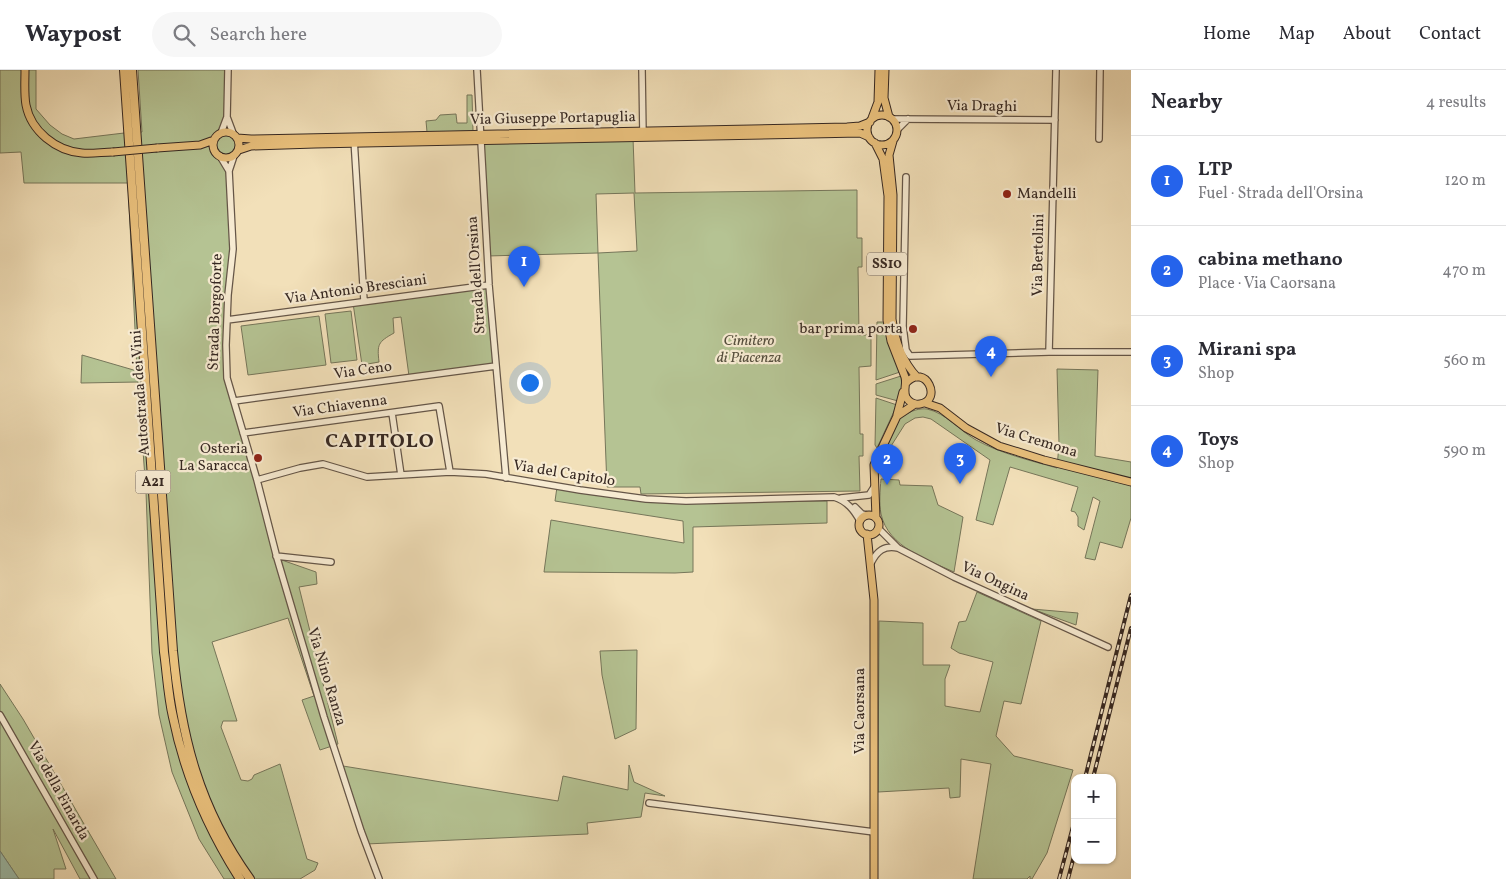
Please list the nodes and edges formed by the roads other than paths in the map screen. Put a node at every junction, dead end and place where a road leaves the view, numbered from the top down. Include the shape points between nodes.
1 (25, 70) edge
2 (124, 70) edge
3 (132, 70) edge
4 (228, 70) edge
5 (477, 70) edge
6 (642, 70) edge
7 (879, 70) edge
8 (884, 70) edge
9 (1056, 70) edge
10 (1100, 70) edge
11 (227, 116) junction
12 (891, 118) junction
13 (908, 118) junction
14 (1054, 120) junction
15 (871, 121) junction
16 (897, 130) junction
17 (221, 133) junction
18 (643, 134) junction
19 (235, 136) junction
20 (869, 137) junction
21 (480, 138) junction
22 (1099, 139) dead end
23 (214, 140) junction
24 (354, 140) junction
25 (892, 141) junction
26 (875, 143) junction
27 (200, 145) junction
28 (217, 153) junction
29 (236, 153) junction
30 (228, 172) junction
31 (906, 177) dead end
32 (489, 285) junction
33 (364, 301) junction
34 (227, 320) junction
35 (1049, 352) junction
36 (1131, 352) edge
37 (496, 366) junction
38 (917, 377) junction
39 (905, 386) junction
40 (931, 392) junction
41 (234, 401) junction
42 (925, 403) junction
43 (915, 404) junction
44 (940, 408) junction
45 (392, 413) junction
46 (897, 416) junction
47 (243, 433) junction
48 (450, 472) junction
49 (401, 475) junction
50 (506, 478) junction
51 (257, 480) junction
52 (1131, 482) edge
53 (875, 485) junction
54 (841, 499) junction
55 (871, 516) junction
56 (860, 521) junction
57 (877, 530) junction
58 (867, 534) junction
59 (869, 543) junction
60 (898, 548) junction
61 (276, 556) junction
62 (331, 562) dead end
63 (871, 563) junction
64 (1108, 647) dead end
65 (0, 715) edge
66 (649, 803) dead end
67 (874, 832) junction
68 (94, 879) edge
69 (240, 879) edge
70 (250, 879) edge
71 (379, 879) edge
72 (874, 879) edge

1 - 27 main road, bridge via 26,105 30,119 40,133 68,150 113,152
2 - 69 highway, Autostrada dei Vini / A21 via 164,652 172,715 186,772 197,800
3 - 70 highway, Autostrada dei Vini / A21 via 180,713 204,797 228,846
4 - 11 street
5 - 21 street, Strada dell'Orsina
6 - 18 street
7 - 15 main road via 878,102
8 - 12 main road via 884,98
9 - 14 street, Via Bertolini
10 - 22 street
11 - 17 street
11 - 19 street
12 - 13 street, Via Draghi
12 - 15 main road via 880,115
12 - 16 main road
13 - 14 street, Via Draghi
13 - 16 street
14 - 35 street, Via Bertolini
15 - 18 main road, Via Giuseppe Portapuglia via 847,127
15 - 20 main road
16 - 25 main road, SS10
17 - 19 main road
17 - 23 main road
18 - 20 main road, Via Giuseppe Portapuglia via 857,133
18 - 21 main road, Via Giuseppe Portapuglia
19 - 24 main road, Via Giuseppe Portapuglia
19 - 29 main road via 240,144
20 - 26 main road, SS10
21 - 24 main road, Via Giuseppe Portapuglia
21 - 32 street, Strada dell'Orsina
23 - 27 main road
23 - 28 main road
24 - 29 main road, Via Giuseppe Portapuglia via 251,146
24 - 33 street
25 - 26 main road via 884,145
25 - 38 main road, SS10 via 889,155 893,194 892,320 902,356
26 - 39 main road, SS10 via 883,159 888,196 887,320 891,341 904,372
27 - 28 main road
28 - 29 main road via 228,158
28 - 30 street, Strada Borgoforte
29 - 30 street, Strada Borgoforte
30 - 34 street, Strada Borgoforte via 233,249
31 - 35 street via 903,326 906,350 910,356
32 - 33 street, Via Antonio Bresciani
32 - 37 street, Strada dell'Orsina
33 - 34 street, Via Antonio Bresciani
34 - 41 street, Strada Borgoforte via 227,378
35 - 36 street
37 - 41 street, Via Ceno
37 - 50 street, Strada dell'Orsina
38 - 39 main road
38 - 40 main road, SS10 via 929,383
39 - 43 main road, SS10 via 908,400
39 - 46 main road
40 - 42 main road
40 - 44 main road, SS10
41 - 47 street, Strada Borgoforte
42 - 43 main road
42 - 44 main road
43 - 46 main road
44 - 52 main road, Via Cremona via 966,428 999,446
45 - 47 street, Via Chiavenna
45 - 48 street, Via Chiavenna via 439,406
45 - 49 street
46 - 53 main road via 874,465
47 - 51 street, Strada Borgoforte
48 - 49 street, Via del Capitolo
48 - 50 street, Via del Capitolo
49 - 51 street, Via del Capitolo via 367,477 316,464
50 - 54 street, Via del Capitolo via 646,499
51 - 61 street, Via Nino Ranza
53 - 54 street, Via del Capitolo via 869,495
53 - 55 main road
54 - 55 street via 862,514
54 - 56 street
55 - 56 main road via 864,516
55 - 57 main road via 879,524
56 - 58 main road via 862,530
57 - 58 main road
57 - 59 main road
57 - 60 street, Via Ongina
58 - 59 main road, Via Caorsana
59 - 63 main road, Via Caorsana
60 - 63 street via 880,550
60 - 64 street, Via Ongina via 974,588
61 - 62 street
61 - 71 street, Via Nino Ranza via 324,717
63 - 67 main road, Via Caorsana via 874,600
65 - 68 street, Via della Finarda
66 - 67 street
67 - 72 main road, Via Caorsana

